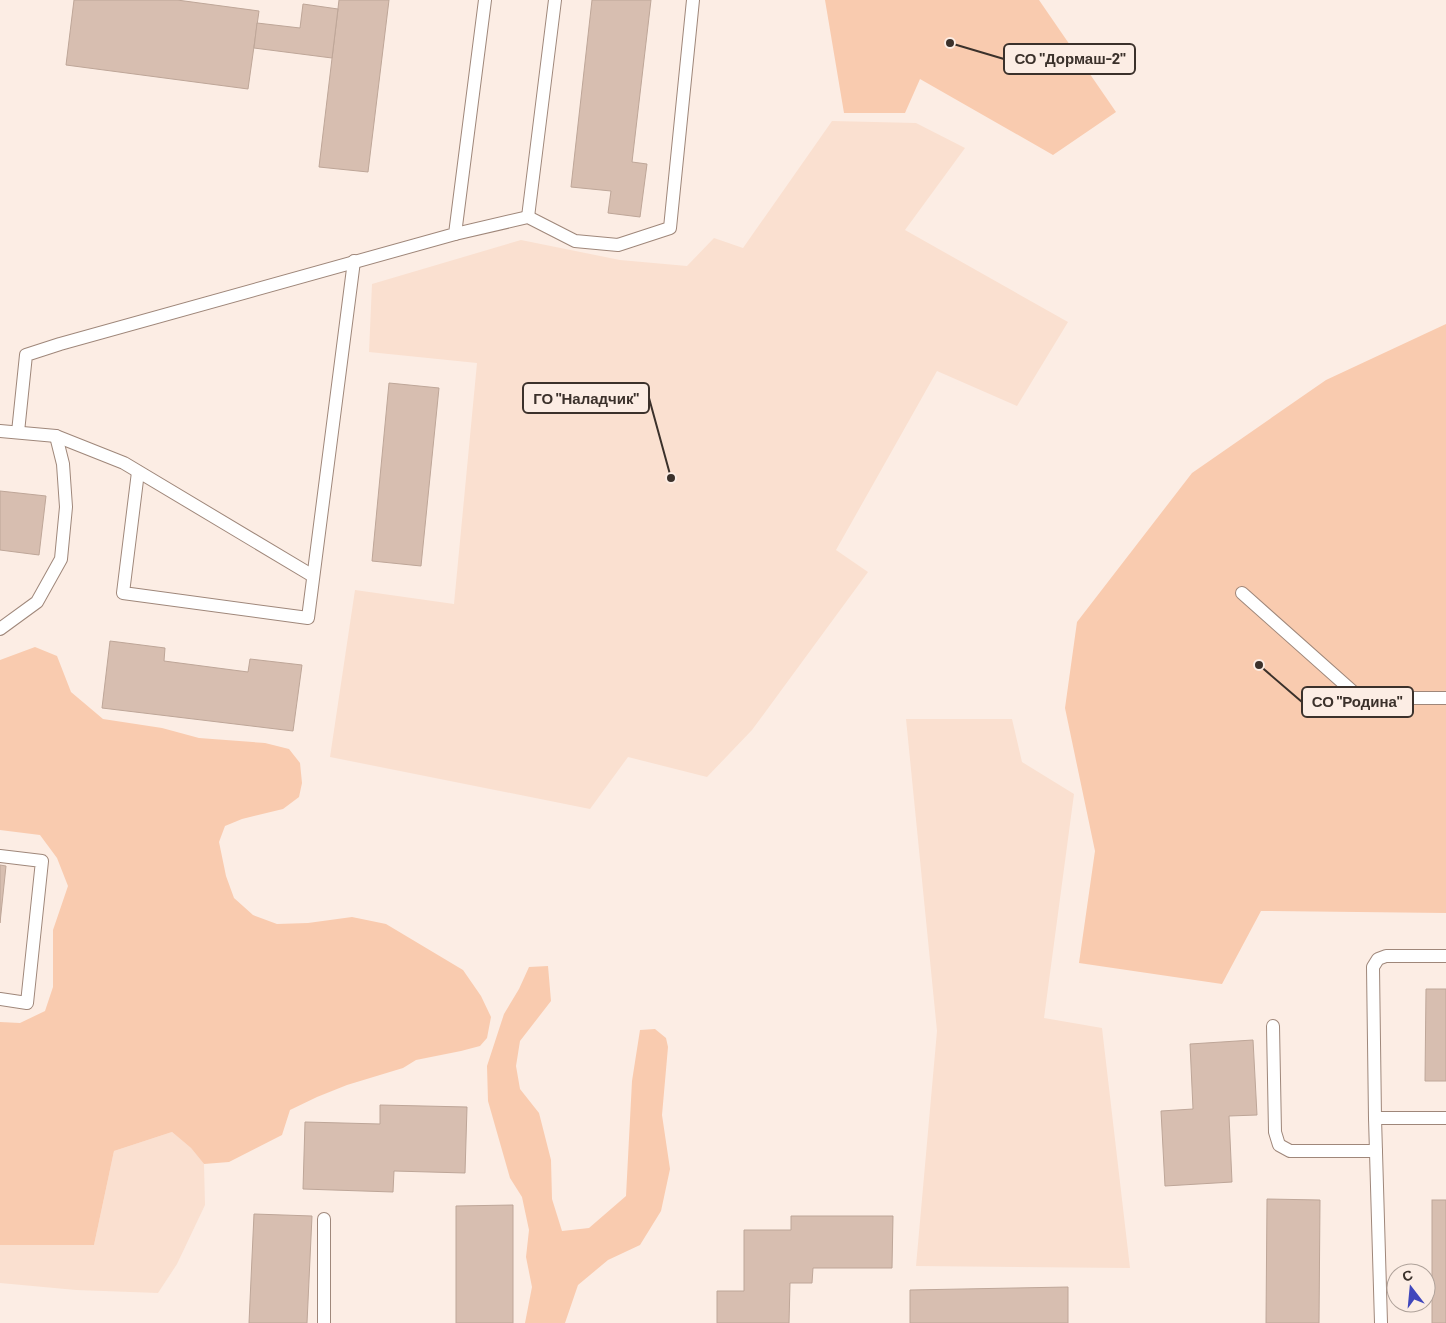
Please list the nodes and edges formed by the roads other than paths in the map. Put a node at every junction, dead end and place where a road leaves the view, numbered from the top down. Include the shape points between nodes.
1 (485, 0) edge
2 (555, 0) edge
3 (693, 0) edge
4 (528, 217) junction
5 (455, 234) junction
6 (354, 261) junction
7 (0, 431) edge
8 (18, 432) junction
9 (56, 436) junction
10 (138, 472) junction
11 (313, 576) junction
12 (1242, 593) dead end
13 (0, 629) edge
14 (1446, 698) edge
15 (0, 856) edge
16 (1446, 956) edge
17 (0, 999) edge
18 (1274, 1026) dead end
19 (1374, 1118) junction
20 (1446, 1118) edge
21 (1376, 1151) junction
22 (324, 1219) dead end
23 (324, 1323) edge
24 (1381, 1323) edge

1 - 5 lane
2 - 4 lane
3 - 4 lane via 670,228 618,245 575,241
4 - 5 lane
5 - 6 lane
6 - 8 lane via 26,355
6 - 11 lane
7 - 8 lane
8 - 9 lane
9 - 10 lane via 124,463
9 - 13 lane via 63,464 66,506 60,559 37,602
10 - 11 lane
10 - 11 lane via 123,593 308,618
12 - 14 lane via 1360,698
15 - 17 lane via 42,861 27,1003
16 - 19 lane via 1386,956 1378,959 1373,967
18 - 21 lane via 1275,1132 1279,1145 1290,1151
19 - 20 lane
19 - 21 lane
21 - 24 lane
22 - 23 lane

